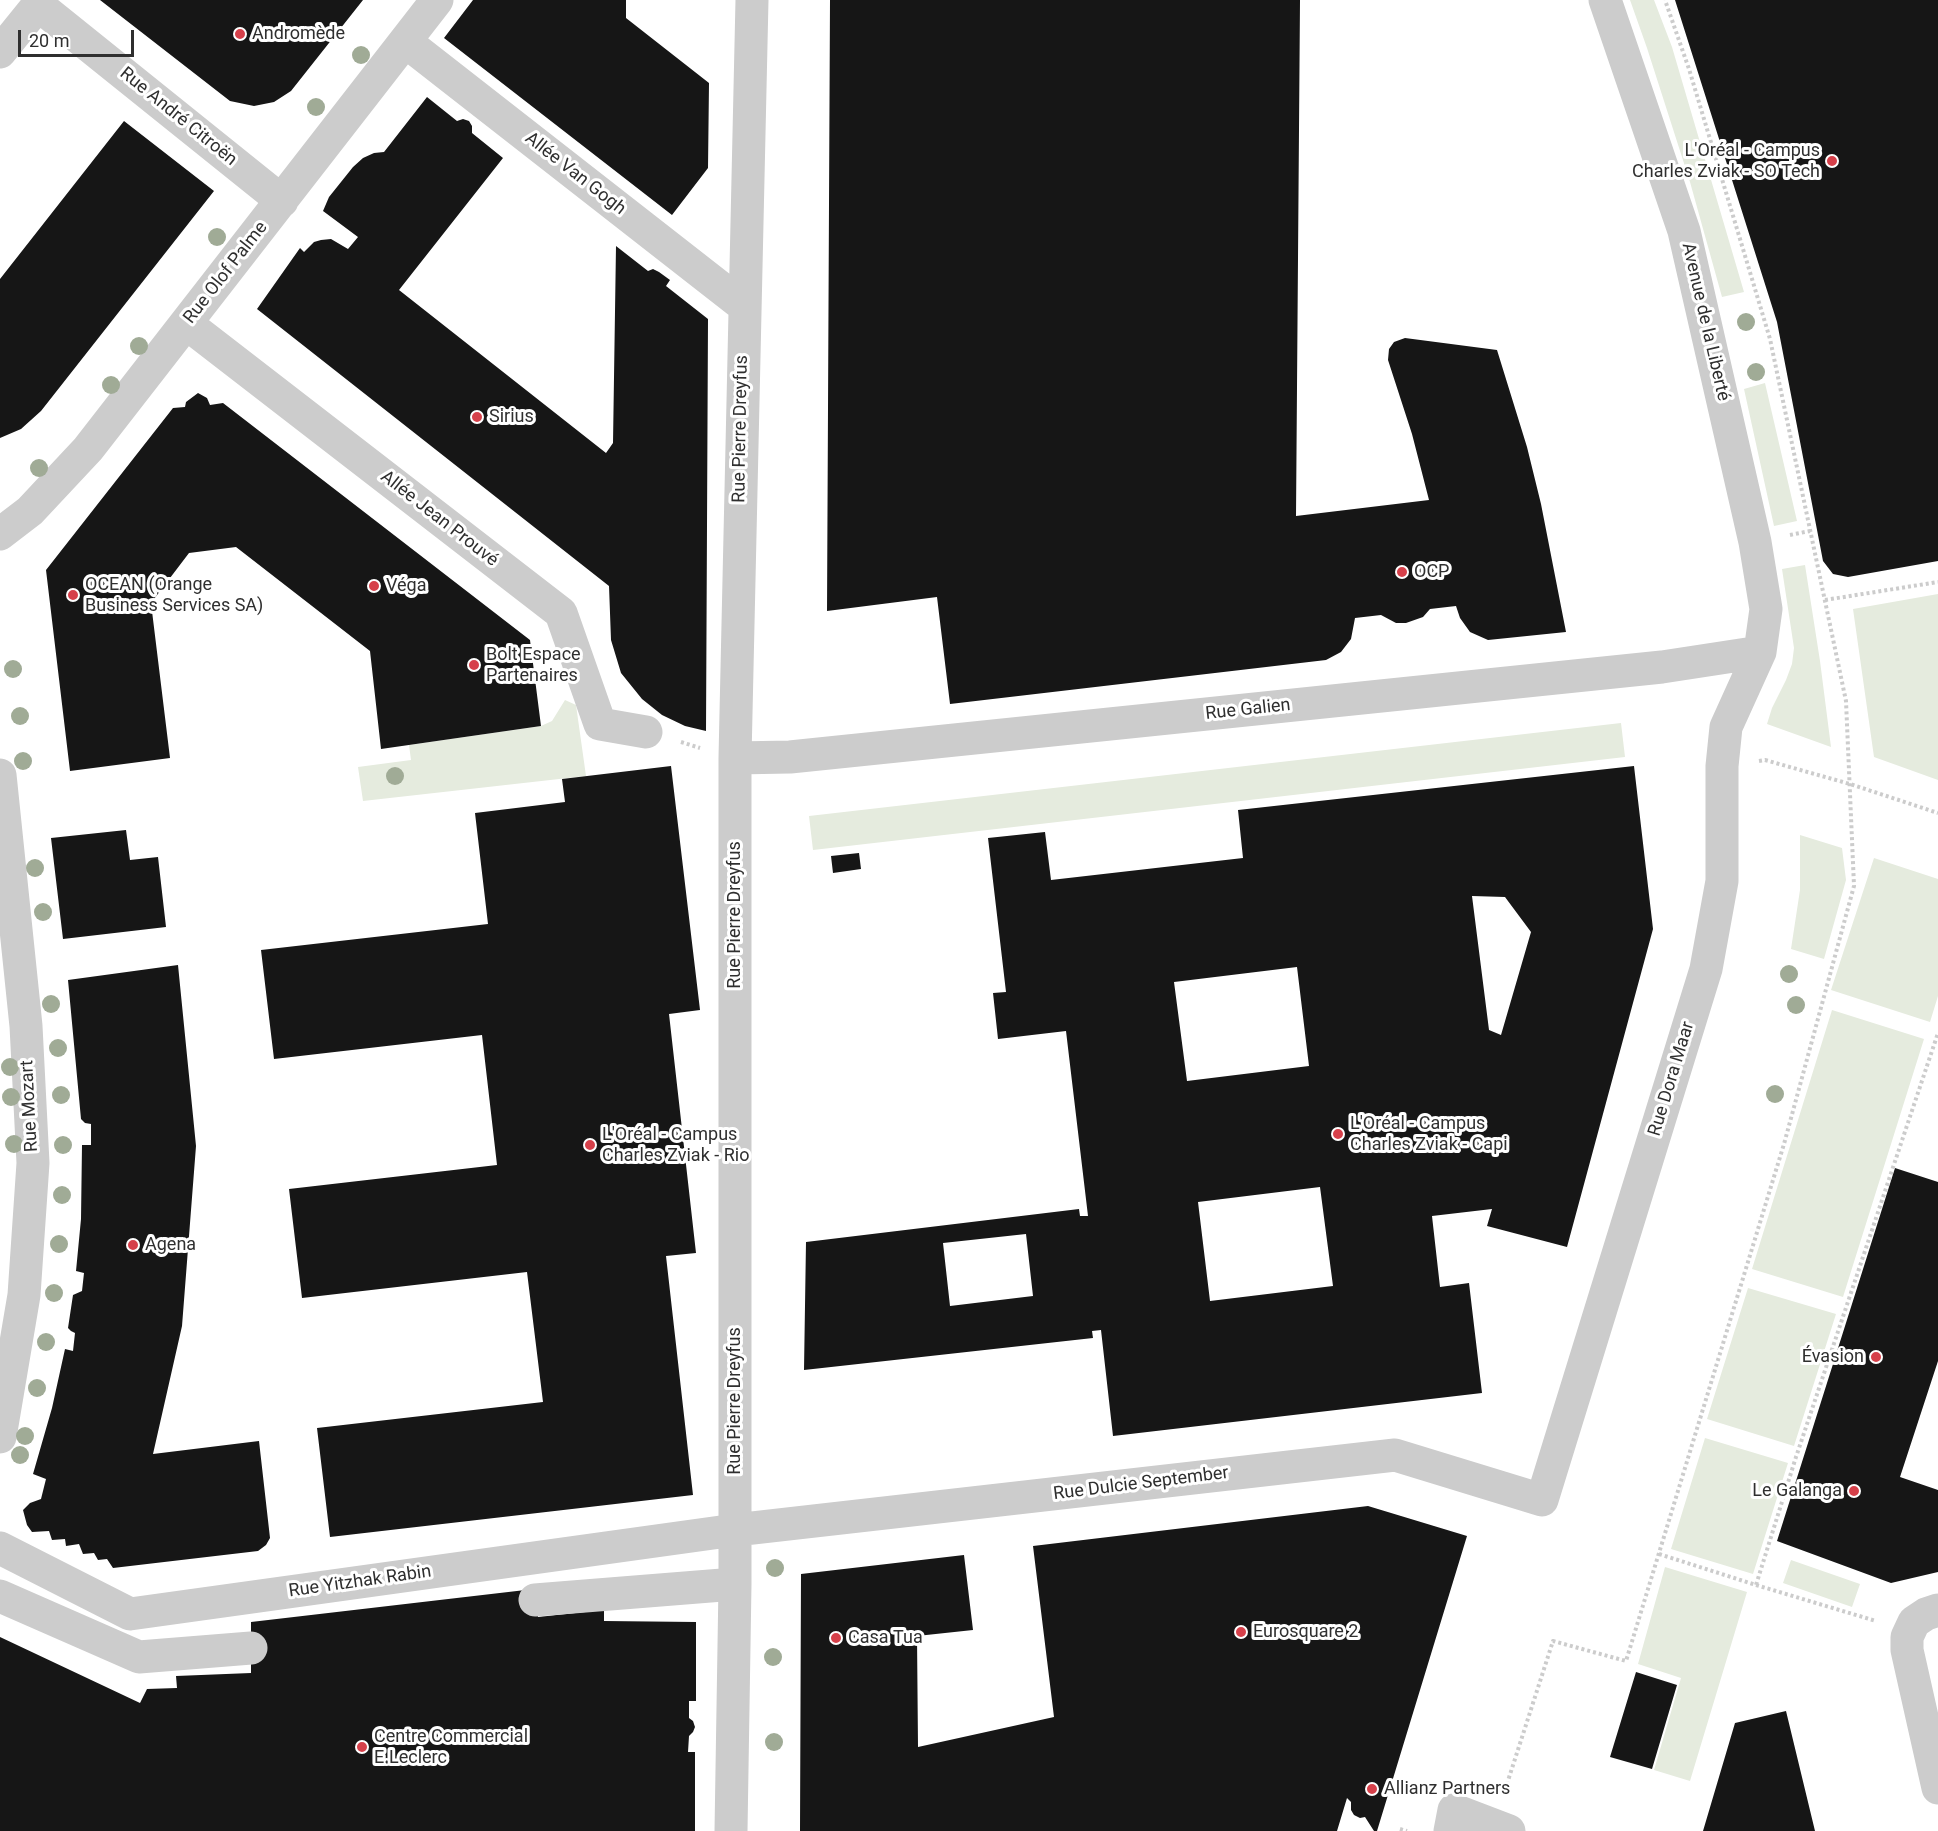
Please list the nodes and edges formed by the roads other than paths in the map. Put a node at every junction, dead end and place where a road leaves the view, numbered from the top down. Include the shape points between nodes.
1 (437, 0) edge
2 (752, 0) edge
3 (1605, 0) edge
4 (40, 2) edge
5 (406, 42) junction
6 (0, 52) edge
7 (282, 201) junction
8 (744, 306) junction
9 (187, 324) junction
10 (0, 534) edge
11 (1760, 652) junction
12 (646, 732) road end
13 (735, 758) junction
14 (0, 774) edge
15 (0, 1437) edge
16 (1542, 1500) joint
17 (735, 1530) junction
18 (0, 1548) edge
19 (735, 1584) junction
20 (0, 1596) edge
21 (536, 1600) dead end
22 (1920, 1627) edge
23 (251, 1648) dead end
24 (1938, 1788) edge
25 (1452, 1820) edge
26 (731, 1831) edge
27 (1509, 1831) edge

1 - 5 street, Rue Olof Palme
2 - 8 street, Rue Pierre Dreyfus
3 - 11 street, Avenue de la Liberté via 1684,231 1755,542 1766,609
4 - 6 street, Rue André Citroën
4 - 7 street, Rue André Citroën
5 - 7 street, Rue Olof Palme
5 - 8 street, Allée Van Gogh
7 - 9 street, Rue Olof Palme
8 - 13 street, Rue Pierre Dreyfus
9 - 10 street, Rue Olof Palme via 88,449 30,511
9 - 12 street, Allée Jean Prouvé via 561,613 600,724
11 - 13 street, Rue Galien via 1662,667 826,754
11 - 16 street, Rue Dora Maar via 1726,727 1722,881 1706,969
13 - 17 street, Rue Pierre Dreyfus
14 - 15 street, Rue Mozart via 26,1026 33,1162 24,1295
16 - 17 street, Rue Dulcie September via 1395,1455
17 - 18 street, Rue Yitzhak Rabin via 130,1614
17 - 19 street, Rue Pierre Dreyfus
19 - 21 street
19 - 26 street, Rue Pierre Dreyfus
20 - 23 street via 139,1657
22 - 24 street
25 - 27 street

